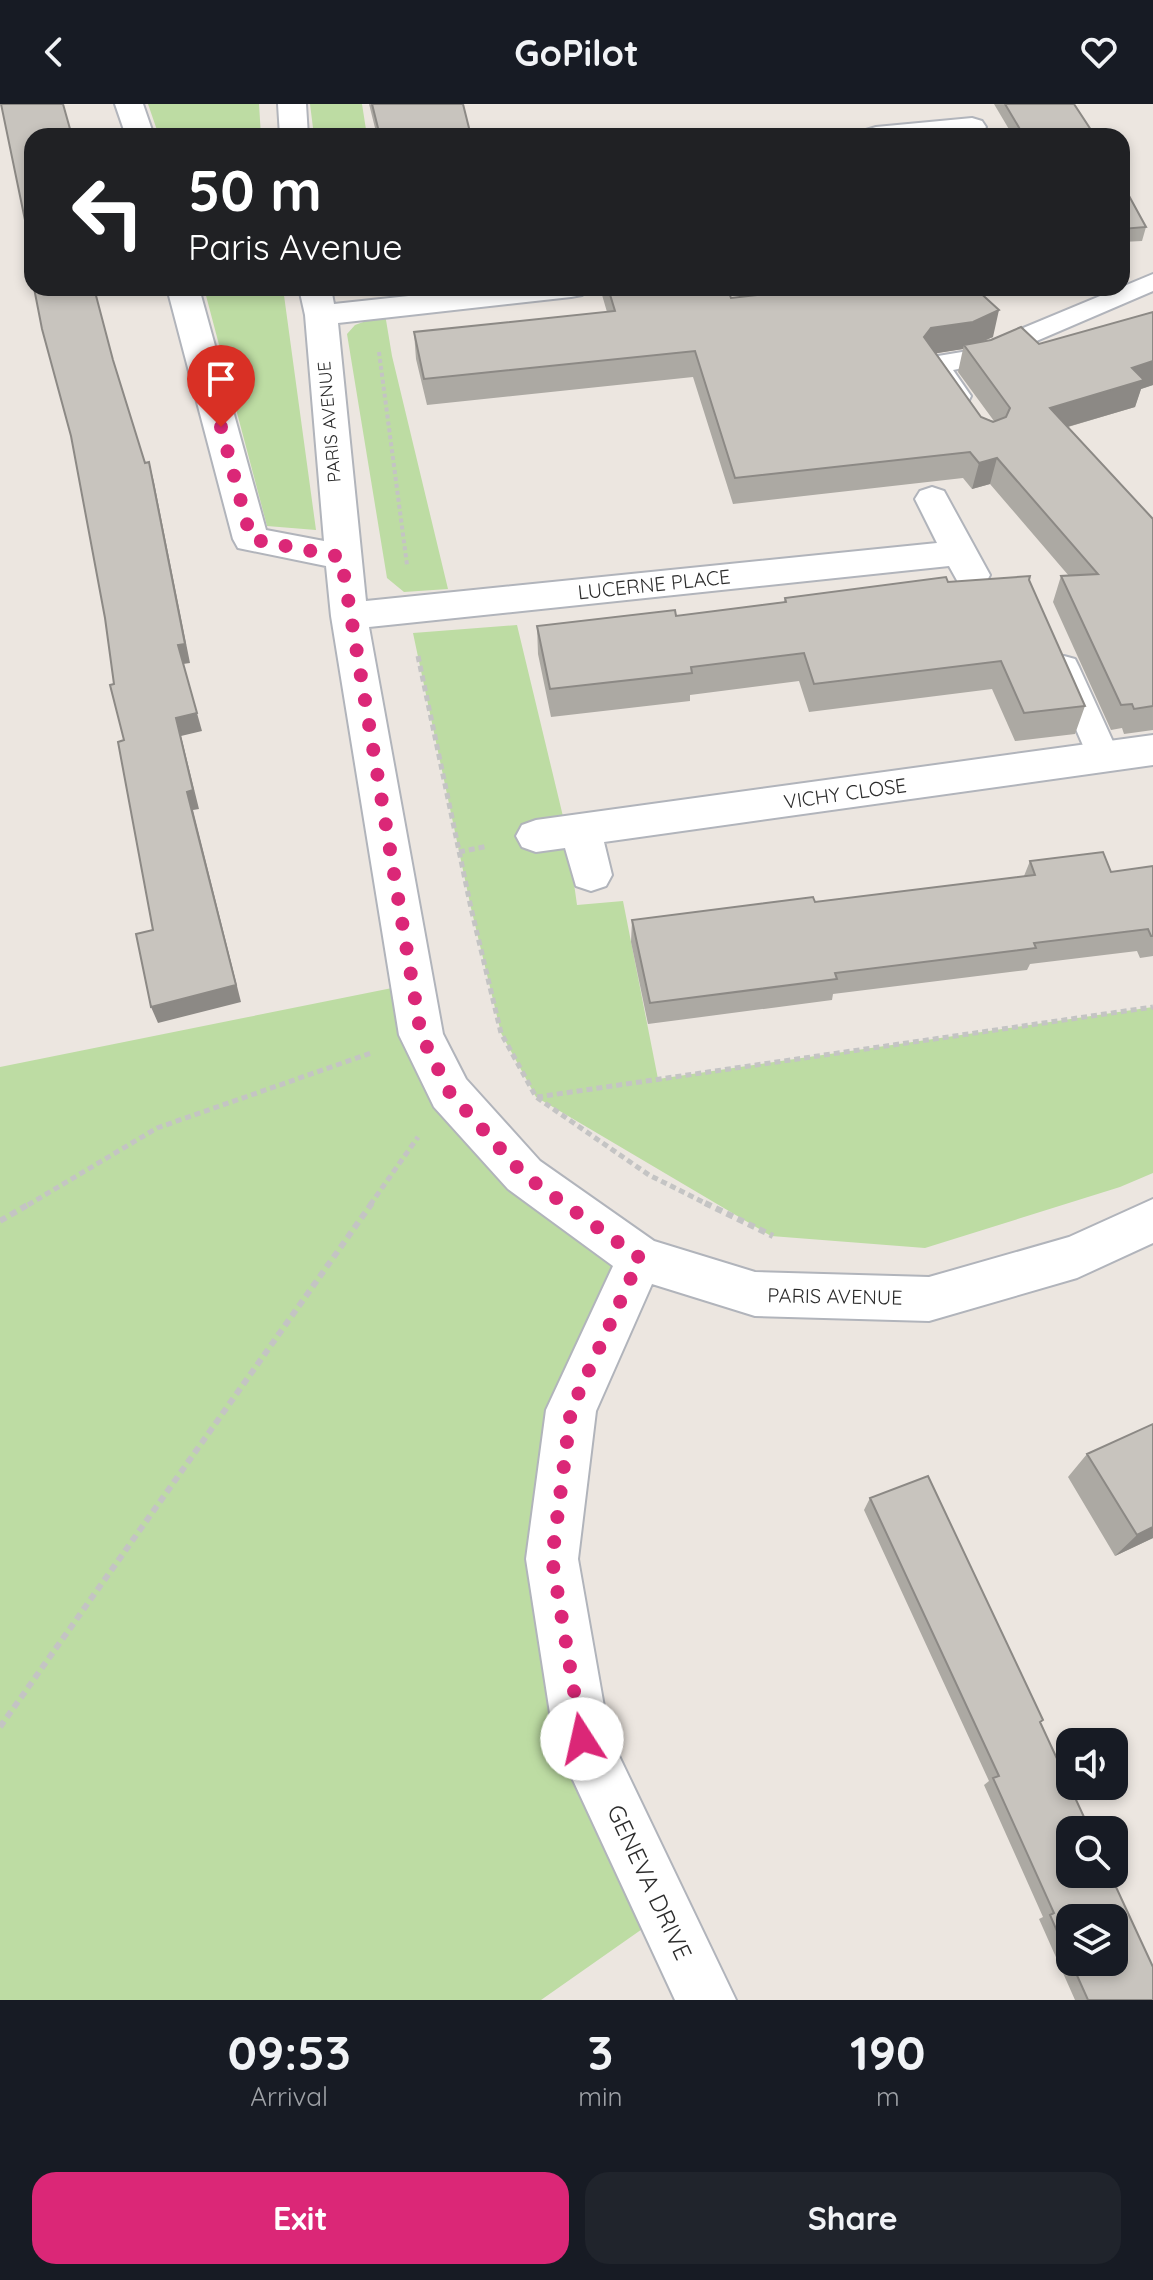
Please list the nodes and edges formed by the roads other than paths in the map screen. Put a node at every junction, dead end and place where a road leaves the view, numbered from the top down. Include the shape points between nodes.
1 (129, 104) edge
2 (292, 104) edge
3 (972, 127) dead end
4 (137, 128) edge
5 (294, 128) edge
6 (963, 128) edge
7 (1153, 282) edge
8 (1130, 292) edge
9 (185, 296) edge
10 (426, 296) edge
11 (1120, 296) edge
12 (318, 302) edge
13 (994, 320) edge
14 (1016, 341) junction
15 (970, 412) edge
16 (932, 499) dead end
17 (958, 553) junction
18 (341, 557) junction
19 (978, 584) edge
20 (349, 616) junction
21 (1050, 635) edge
22 (1153, 750) edge
23 (1104, 757) junction
24 (581, 830) junction
25 (536, 836) dead end
26 (591, 875) dead end
27 (1153, 1220) edge
28 (640, 1258) junction
29 (706, 2000) edge

1 - 4 street
2 - 5 street
3 - 6 street
7 - 8 lane
9 - 18 street via 251,539
10 - 12 street
11 - 14 lane
12 - 18 street, PARIS AVENUE
13 - 14 lane
14 - 15 lane via 974,358 935,364
16 - 17 street
17 - 19 street
17 - 20 street, LUCERNE PLACE
18 - 20 street, PARIS AVENUE
20 - 28 street, PARIS AVENUE via 421,1035 450,1093 524,1175
21 - 23 lane
22 - 23 street, VICHY CLOSE
23 - 24 street, VICHY CLOSE
24 - 25 street, VICHY CLOSE
24 - 26 street
27 - 28 street, PARIS AVENUE via 1077,1256 929,1299 755,1294
28 - 29 street, GENEVA DRIVE via 571,1410 552,1559 582,1739

